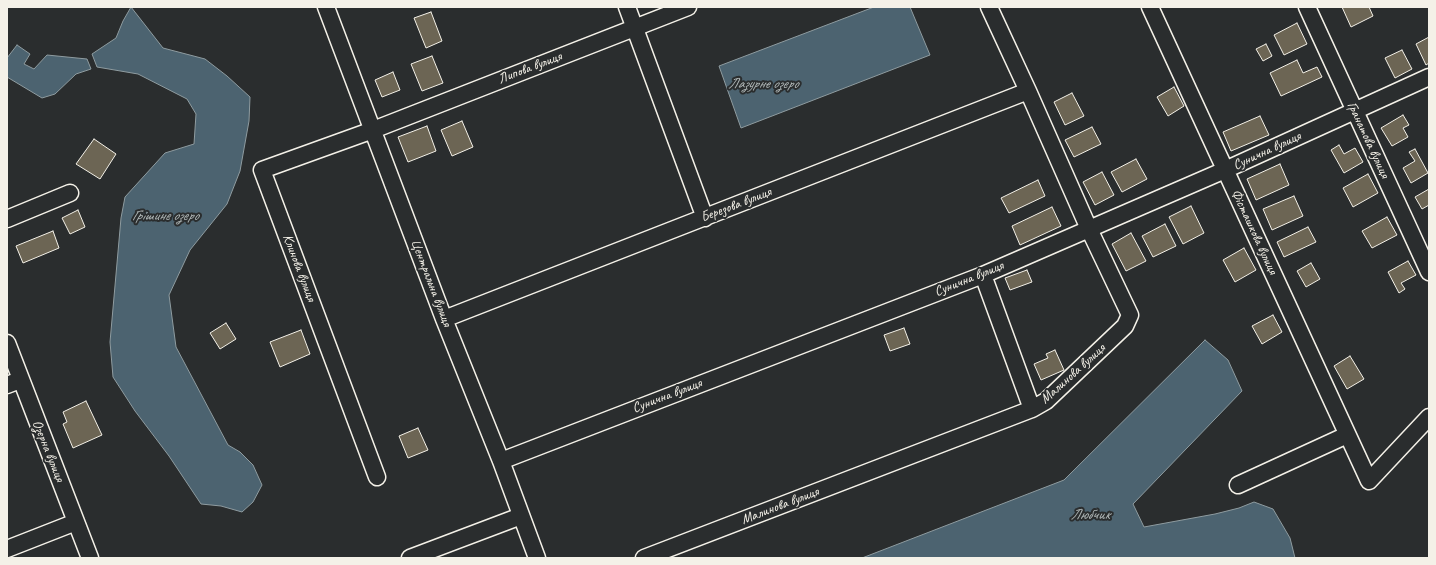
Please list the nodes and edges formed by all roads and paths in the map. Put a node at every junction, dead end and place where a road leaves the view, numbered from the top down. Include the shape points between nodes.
1 (326, 7) edge
2 (627, 7) edge
3 (688, 7) edge
4 (989, 7) edge
5 (1150, 7) edge
6 (1307, 7) edge
7 (635, 27) junction
8 (1429, 77) edge
9 (1028, 91) junction
10 (1354, 111) junction
11 (373, 130) junction
12 (1225, 170) junction
13 (70, 193) dead end
14 (705, 218) junction
15 (7, 219) edge
16 (1089, 229) junction
17 (1429, 272) edge
18 (983, 275) junction
19 (444, 319) junction
20 (7, 343) edge
21 (14, 382) edge
22 (1032, 409) junction
23 (1429, 417) edge
24 (1347, 435) junction
25 (501, 461) junction
26 (377, 477) dead end
27 (1238, 485) dead end
28 (521, 516) junction
29 (76, 522) junction
30 (7, 549) edge
31 (90, 558) edge
32 (410, 558) edge
33 (537, 558) edge
34 (644, 558) edge

1 - 11 street, Центральна вулиця
2 - 7 street
3 - 7 street, Липова вулиця
4 - 9 street, Малинова вулиця
5 - 12 street, Фісташкова вулиця
6 - 10 street, Гранатова вулиця
7 - 11 street, Липова вулиця
7 - 14 street
8 - 10 street, Сунична вулиця
9 - 14 street, Березова вулиця
9 - 16 street, Малинова вулиця
10 - 12 street, Сунична вулиця
10 - 17 street, Гранатова вулиця
11 - 19 street, Центральна вулиця
11 - 26 street, Клинова вулиця via 262,170
12 - 16 street, Сунична вулиця
12 - 24 street, Фісташкова вулиця
13 - 15 street
14 - 19 street, Березова вулиця
16 - 18 street, Сунична вулиця
16 - 22 street, Малинова вулиця via 1130,315 1125,326 1052,396
18 - 22 street
18 - 25 street, Сунична вулиця
19 - 25 street, Центральна вулиця
20 - 21 street, Озерна вулиця
21 - 29 street, Озерна вулиця
22 - 34 street, Малинова вулиця
23 - 24 street, Фісташкова вулиця via 1369,481
24 - 27 street
25 - 28 street, Центральна вулиця
28 - 32 street
28 - 33 street, Центральна вулиця
29 - 30 street
29 - 31 street, Озерна вулиця

